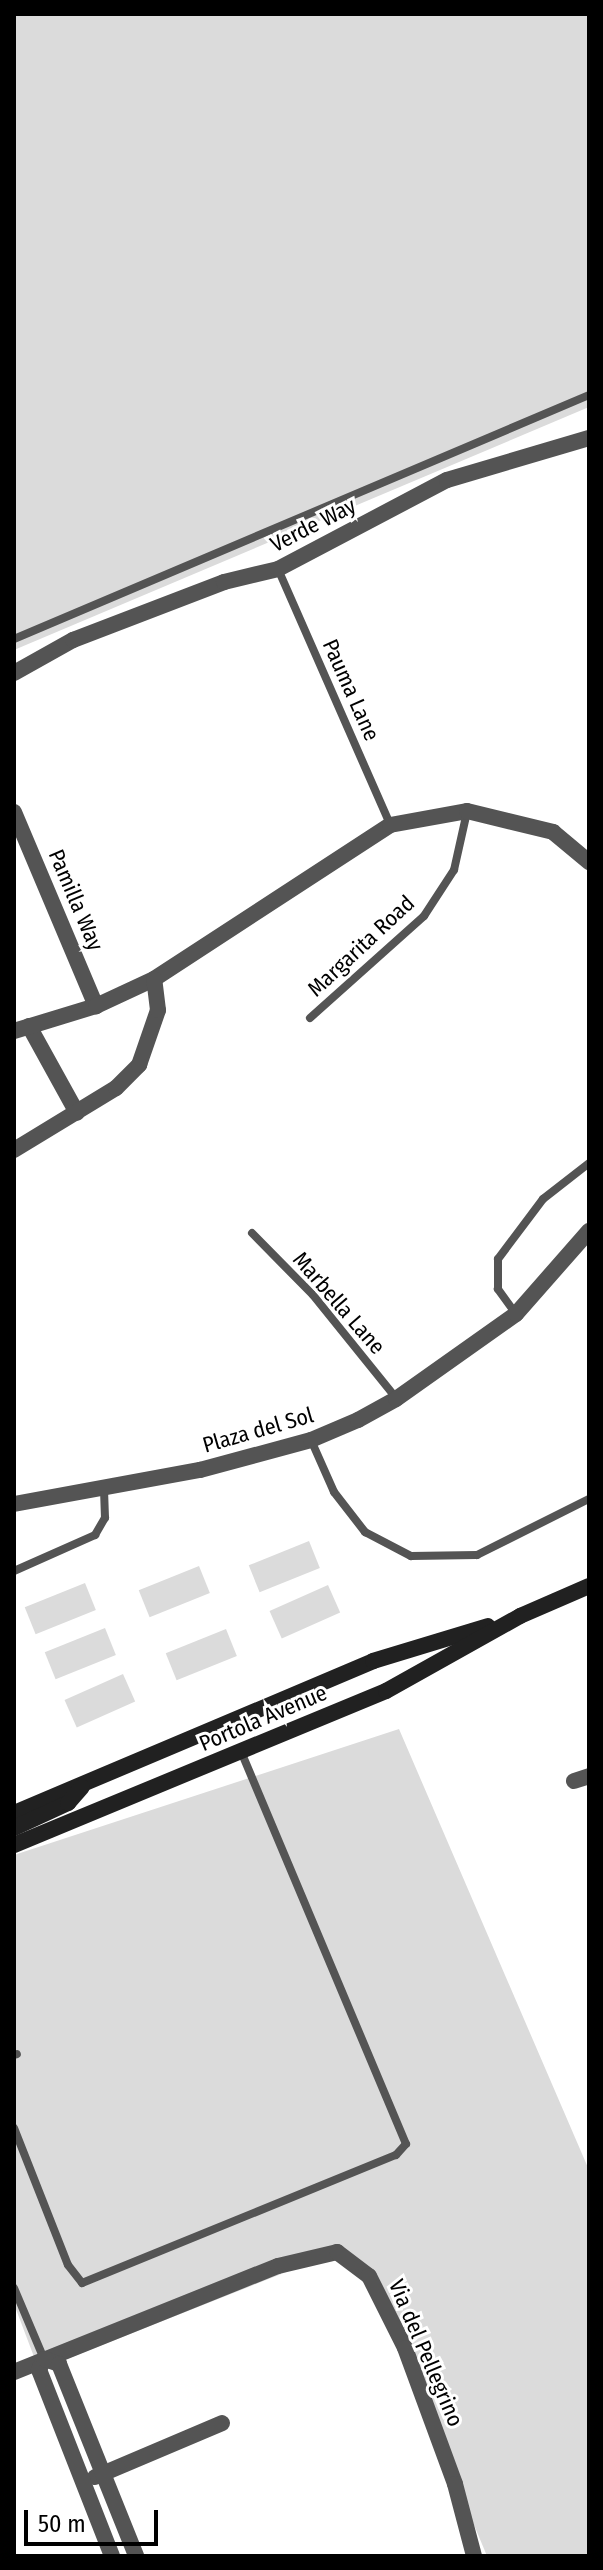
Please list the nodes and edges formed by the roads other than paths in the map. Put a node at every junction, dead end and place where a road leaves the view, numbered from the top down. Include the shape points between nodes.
1 (589, 395) edge
2 (589, 438) edge
3 (278, 569) junction
4 (14, 639) edge
5 (14, 673) edge
6 (467, 811) junction
7 (14, 812) edge
8 (390, 825) junction
9 (589, 862) edge
10 (154, 979) junction
11 (96, 1006) junction
12 (310, 1018) dead end
13 (22, 1029) edge
14 (77, 1113) junction
15 (14, 1150) edge
16 (589, 1163) edge
17 (589, 1231) edge
18 (252, 1233) dead end
19 (516, 1314) junction
20 (396, 1399) junction
21 (311, 1440) junction
22 (104, 1491) junction
23 (589, 1499) edge
24 (14, 1504) edge
25 (14, 1571) edge
26 (589, 1586) edge
27 (520, 1616) junction
28 (241, 1751) junction
29 (85, 1783) junction
30 (14, 1813) edge
31 (14, 1828) edge
32 (14, 1845) edge
33 (14, 2128) edge
34 (14, 2288) edge
35 (44, 2359) junction
36 (14, 2372) edge
37 (222, 2423) dead end
38 (105, 2473) junction
39 (85, 2481) junction
40 (112, 2556) edge
41 (136, 2556) edge
42 (474, 2556) edge

1 - 4 lane
2 - 3 street, Verde Way via 447,480
3 - 5 street, Verde Way via 224,582 73,640
3 - 8 lane, Pauma Lane
6 - 8 street
6 - 9 street via 553,832
6 - 12 lane, Margarita Road via 454,870 424,916
7 - 11 street, Pamilla Way
8 - 10 street
10 - 11 street
10 - 14 street via 158,1010 144,1057 116,1088
11 - 13 street
13 - 14 street
14 - 15 street
16 - 19 lane via 543,1199 498,1259 498,1289
17 - 19 street, Plaza del Sol
18 - 20 lane, Marbella Lane via 313,1295
19 - 20 street, Plaza del Sol
20 - 21 street, Plaza del Sol
21 - 22 street, Plaza del Sol
21 - 23 lane via 334,1492 365,1532 411,1556 477,1555
22 - 24 street, Plaza del Sol
22 - 25 lane via 105,1518 95,1535
26 - 27 main road, Portola Avenue
27 - 28 main road, Portola Avenue via 386,1691
27 - 29 main road, Portola Avenue via 373,1661
28 - 32 main road, Portola Avenue
28 - 33 lane via 406,2144 396,2155 82,2283 68,2265
29 - 30 main road, Portola Avenue
29 - 31 main road via 68,1803
34 - 35 lane
35 - 36 street
35 - 38 street via 59,2364
35 - 39 street via 39,2370
35 - 42 street, Via del Pellegrino via 278,2266 337,2252 369,2276 405,2348 455,2484
37 - 38 street
38 - 39 street
38 - 41 street
39 - 40 street

